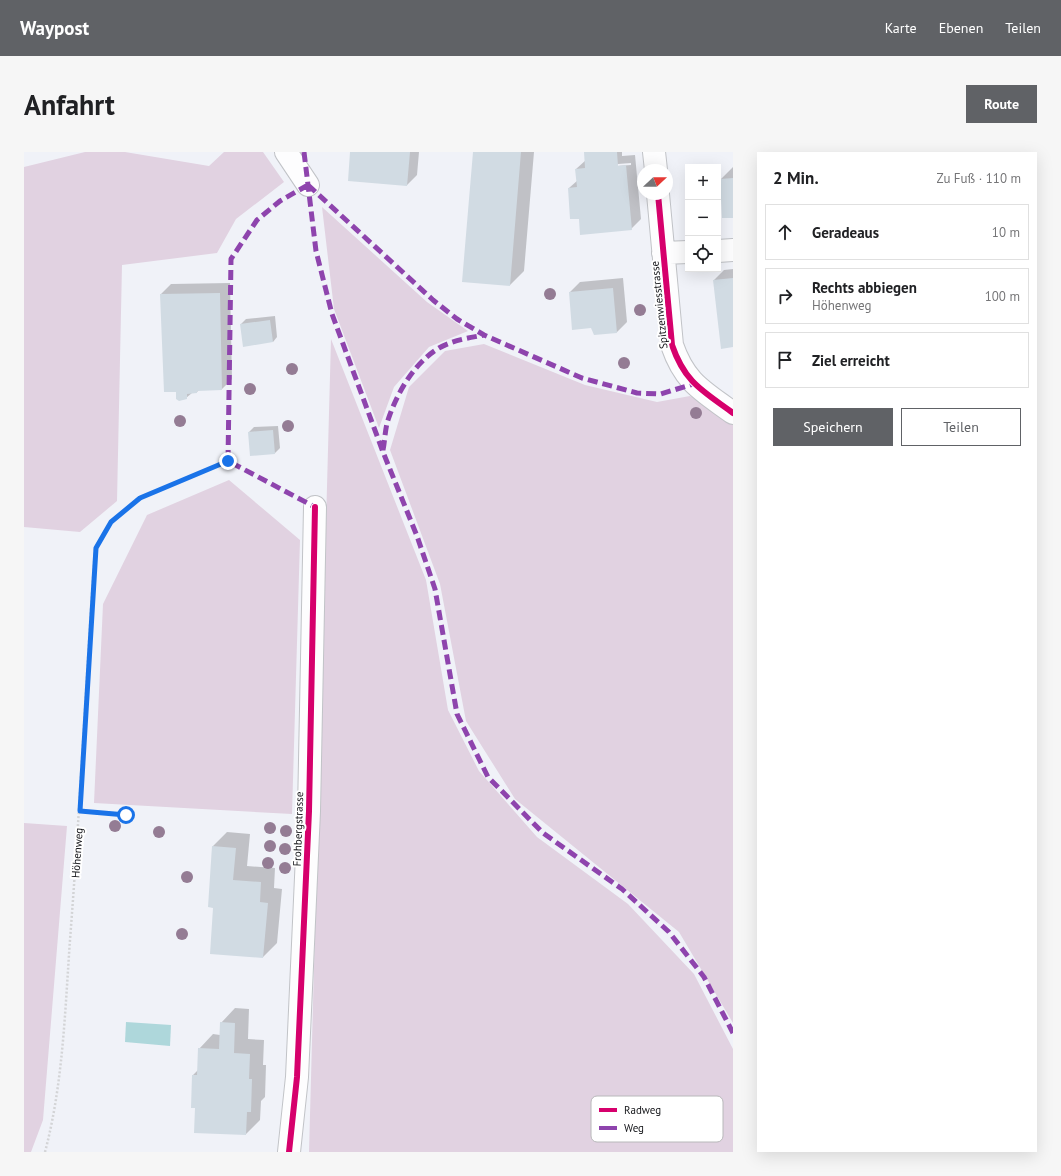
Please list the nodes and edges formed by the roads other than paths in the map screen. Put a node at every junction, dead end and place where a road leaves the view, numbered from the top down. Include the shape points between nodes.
1 (286, 152) edge
2 (654, 152) edge
3 (655, 164) edge
4 (308, 185) dead end
5 (659, 200) edge
6 (733, 250) edge
7 (721, 251) edge
8 (685, 252) edge
9 (663, 253) junction
10 (733, 413) edge
11 (315, 506) dead end
12 (290, 1152) edge

1 - 4 street
2 - 3 street
5 - 9 street, Spitzenwiesstrasse
6 - 7 street
8 - 9 street
9 - 10 street, Spitzenwiesstrasse via 672,345 678,364 693,384
11 - 12 street, Frohbergstrasse via 308,827 297,1077

